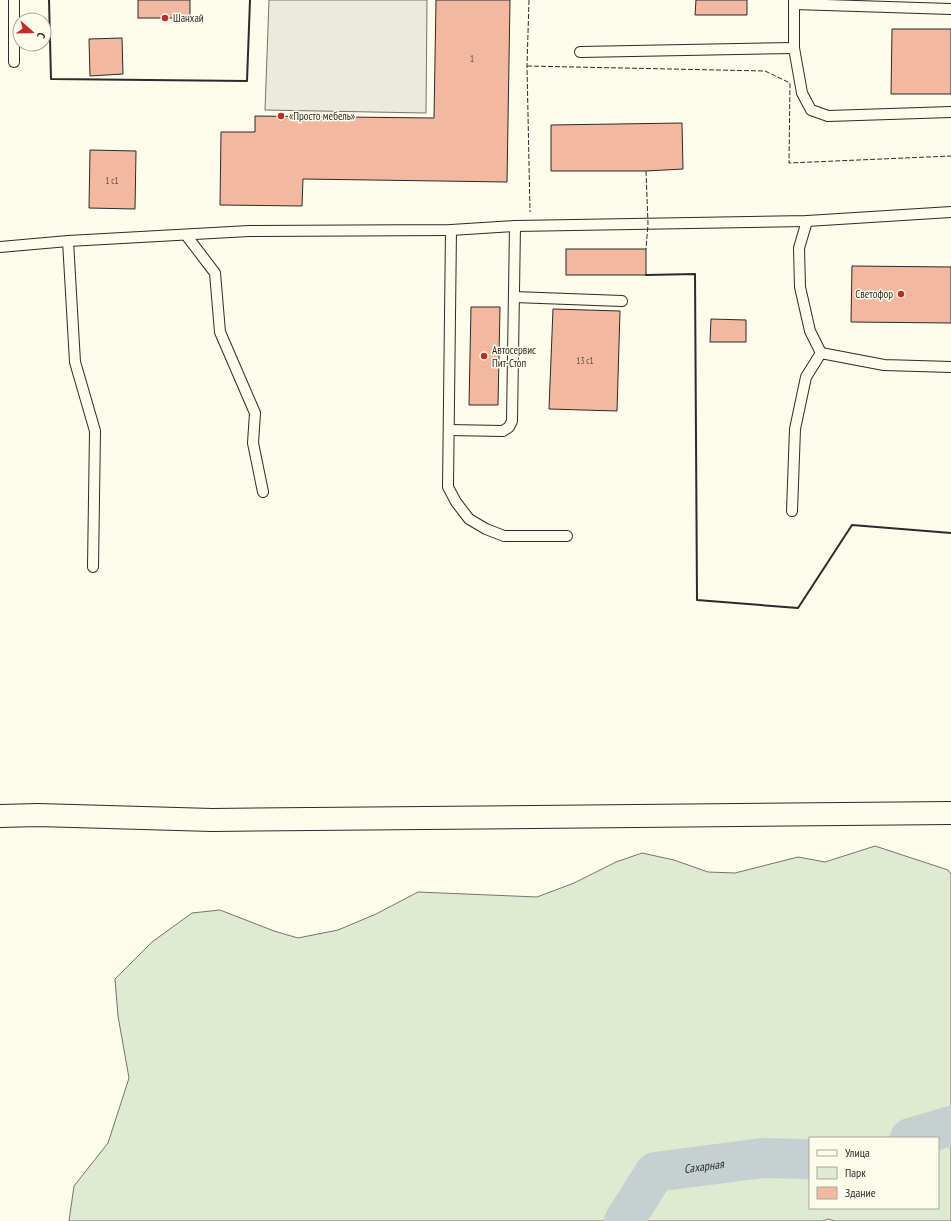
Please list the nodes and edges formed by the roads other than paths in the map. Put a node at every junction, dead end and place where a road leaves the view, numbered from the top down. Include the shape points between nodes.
1 (14, 0) edge
2 (794, 2) edge
3 (951, 9) edge
4 (794, 48) junction
5 (580, 52) dead end
6 (14, 62) dead end
7 (951, 112) edge
8 (951, 212) edge
9 (806, 221) junction
10 (515, 226) junction
11 (451, 230) junction
12 (186, 235) junction
13 (68, 241) junction
14 (0, 247) edge
15 (514, 297) junction
16 (622, 301) dead end
17 (820, 353) junction
18 (951, 367) edge
19 (449, 430) junction
20 (263, 492) dead end
21 (792, 511) dead end
22 (567, 536) dead end
23 (93, 567) dead end
24 (951, 813) edge
25 (0, 816) edge

1 - 6 lane
2 - 3 lane
2 - 4 lane
4 - 5 lane
4 - 7 lane via 802,93 811,110 828,116
8 - 9 lane
9 - 10 lane
9 - 17 lane via 799,248 800,287 810,331
10 - 11 lane
10 - 15 lane
11 - 12 lane via 249,231
11 - 19 lane
12 - 13 lane
12 - 20 lane via 215,273 220,332 255,413 254,443
13 - 14 lane
13 - 23 lane via 75,362 95,431
15 - 16 lane
15 - 19 lane via 512,421 503,431
17 - 18 lane via 884,365
17 - 21 lane via 806,377 795,430
19 - 22 lane via 448,488 469,519 504,536
24 - 25 street via 212,820

